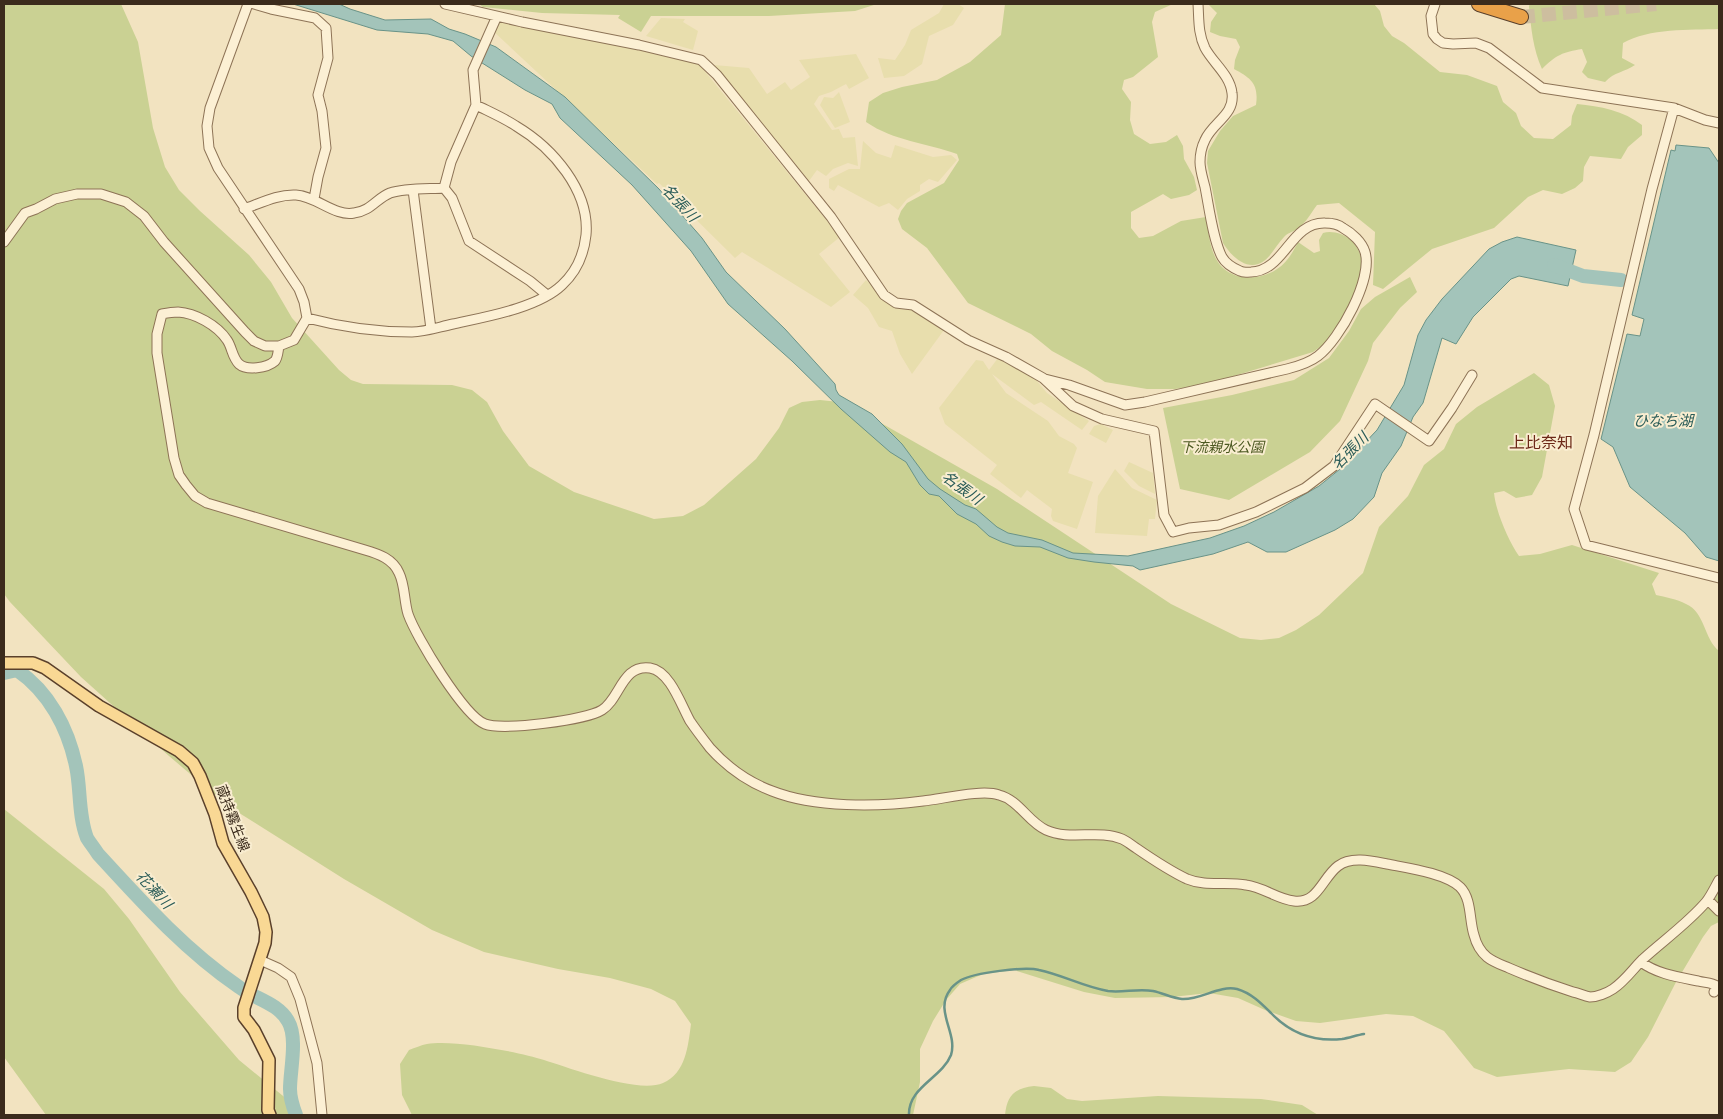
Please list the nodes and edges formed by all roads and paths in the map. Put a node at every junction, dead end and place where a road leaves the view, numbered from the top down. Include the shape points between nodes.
1 (248, 4) edge
2 (254, 4) edge
3 (445, 4) edge
4 (1198, 4) edge
5 (1435, 4) edge
6 (1479, 4) edge
7 (497, 16) junction
8 (1521, 17) tunnel mouth
9 (476, 105) junction
10 (1674, 108) junction
11 (1719, 123) edge
12 (444, 188) junction
13 (413, 190) junction
14 (314, 199) junction
15 (244, 209) junction
16 (4, 242) edge
17 (547, 295) junction
18 (307, 318) junction
19 (431, 329) junction
20 (279, 346) junction
21 (1472, 375) dead end
22 (1043, 378) junction
23 (1719, 578) edge
24 (4, 663) edge
25 (1719, 880) edge
26 (1708, 900) junction
27 (1719, 911) edge
28 (260, 960) junction
29 (1641, 962) junction
30 (1714, 992) dead end
31 (270, 1115) edge
32 (322, 1115) edge

1 - 15 street via 206,126 209,148 218,168
2 - 14 street via 315,18 326,28 328,58 318,95 326,148
3 - 7 street
4 - 22 street via 1205,48 1228,80 1232,93 1227,114 1204,142 1200,164 1222,257 1230,266 1243,272 1265,269 1306,227 1314,223 1331,223 1347,230 1363,247 1367,260 1358,296 1332,341 1319,355 1288,369 1125,404
5 - 10 street via 1431,16 1433,34 1442,43 1476,43 1489,48 1542,88
6 - 8 highway
7 - 9 street via 473,70
7 - 22 street via 701,60 825,209 884,295 896,303 913,305 968,340
9 - 12 street via 451,162
9 - 17 street via 518,127 537,142 565,169 582,201 587,225 584,248 575,269 562,286
10 - 11 street
10 - 23 street via 1574,509 1586,545
12 - 13 street
12 - 17 street via 452,198 469,241
13 - 14 street via 389,193 368,209 352,214 332,209
13 - 19 street
14 - 15 street via 297,195 280,197
15 - 18 street via 299,289
16 - 20 street via 25,213 55,199 77,194 100,194 126,202 144,216 254,341 265,346
17 - 19 street via 518,309
18 - 19 street via 388,332
18 - 20 street via 294,340
20 - 29 street via 276,359 271,364 249,368 240,365 228,341 204,320 178,312 162,314 157,353 179,475 195,496 207,503 380,554 390,560 399,571 414,630 464,707 487,725 513,727 590,716 608,706 629,674 650,668 669,682 691,723 720,759 753,783 776,793 826,803 904,804 981,793 998,794 1013,802 1044,830 1063,835 1102,835 1122,839 1188,879 1202,883 1254,886 1292,901 1304,901 1314,896 1338,866 1350,861 1375,862 1428,873 1451,881 1462,889 1467,898 1474,935 1482,951 1489,959 1532,978 1592,998 1609,992
21 - 22 street via 1429,440 1375,404 1334,466 1305,488 1256,512 1219,525 1173,532 1164,515 1154,432 1102,419 1073,406
24 - 28 main road, 蔵持霧生線 via 33,663 45,668 99,706 179,751 193,763 215,814 223,843 263,917 266,932
25 - 26 street
26 - 27 street
26 - 29 street
28 - 31 main road, 蔵持霧生線 via 244,1016 269,1060
28 - 32 street via 291,978 300,999 317,1063
29 - 30 street via 1664,974 1711,983 1717,986

